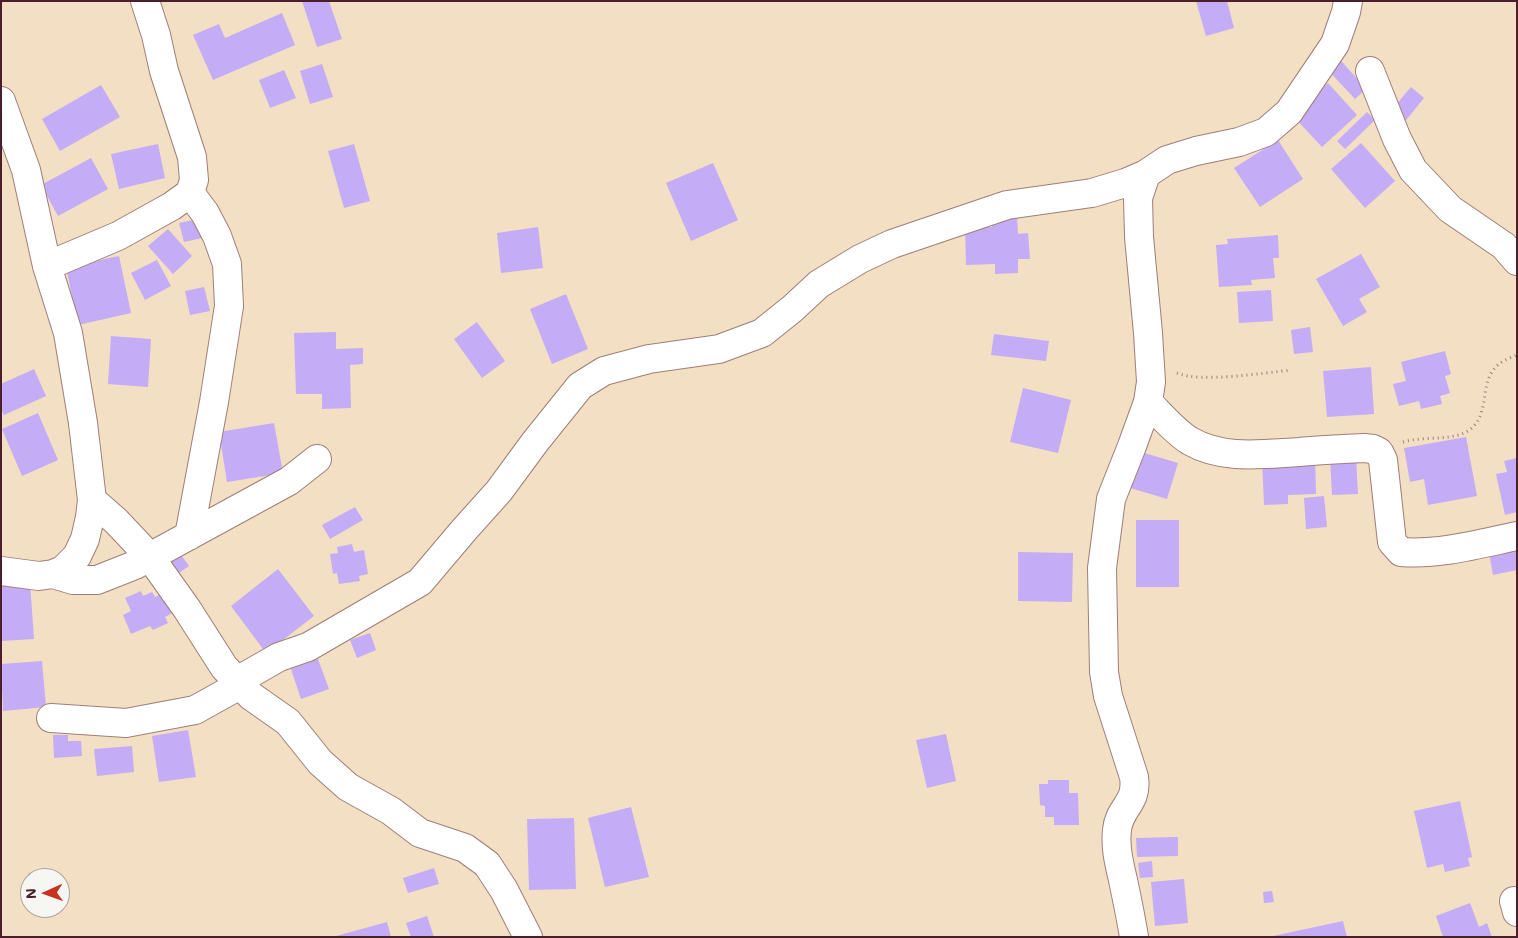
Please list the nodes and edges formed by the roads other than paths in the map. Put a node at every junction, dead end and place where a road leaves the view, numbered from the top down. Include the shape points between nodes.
1 (145, 1) edge
2 (1348, 1) edge
3 (1370, 71) dead end
4 (1, 101) edge
5 (1146, 174) junction
6 (190, 193) junction
7 (1517, 261) edge
8 (47, 266) junction
9 (1148, 402) junction
10 (317, 459) dead end
11 (92, 500) junction
12 (189, 536) junction
13 (1517, 536) edge
14 (150, 557) junction
15 (1, 571) edge
16 (53, 574) junction
17 (239, 683) junction
18 (51, 718) dead end
19 (528, 937) edge
20 (1134, 937) edge

1 - 6 street via 192,157 194,180
2 - 5 street via 1335,44 1289,112 1266,132 1167,160
3 - 7 street via 1397,140 1413,170 1450,209 1504,246
4 - 8 street via 26,170
5 - 9 street via 1138,198 1150,351
5 - 17 street via 1092,193 1007,206 892,244 820,284 762,333 719,349 649,359 604,371 580,386 499,491 420,582 308,647 279,657
6 - 8 street via 118,236
6 - 12 street via 217,236 227,264 229,306
8 - 11 street via 68,333
9 - 13 street via 1189,440 1222,452 1241,455 1364,448 1380,452 1392,542 1401,552 1464,547
9 - 20 street via 1111,499 1102,568 1104,672 1135,787 1117,827 1116,844
10 - 12 street via 289,481
11 - 14 street via 116,520
11 - 16 street via 85,539 77,556 63,570
12 - 14 street
14 - 16 street via 97,580 74,580
14 - 17 street via 224,667
15 - 16 street via 39,576
17 - 18 street via 195,710 126,723
17 - 19 street via 251,696 288,722 320,762 348,787 391,811 420,833 465,848 487,864

